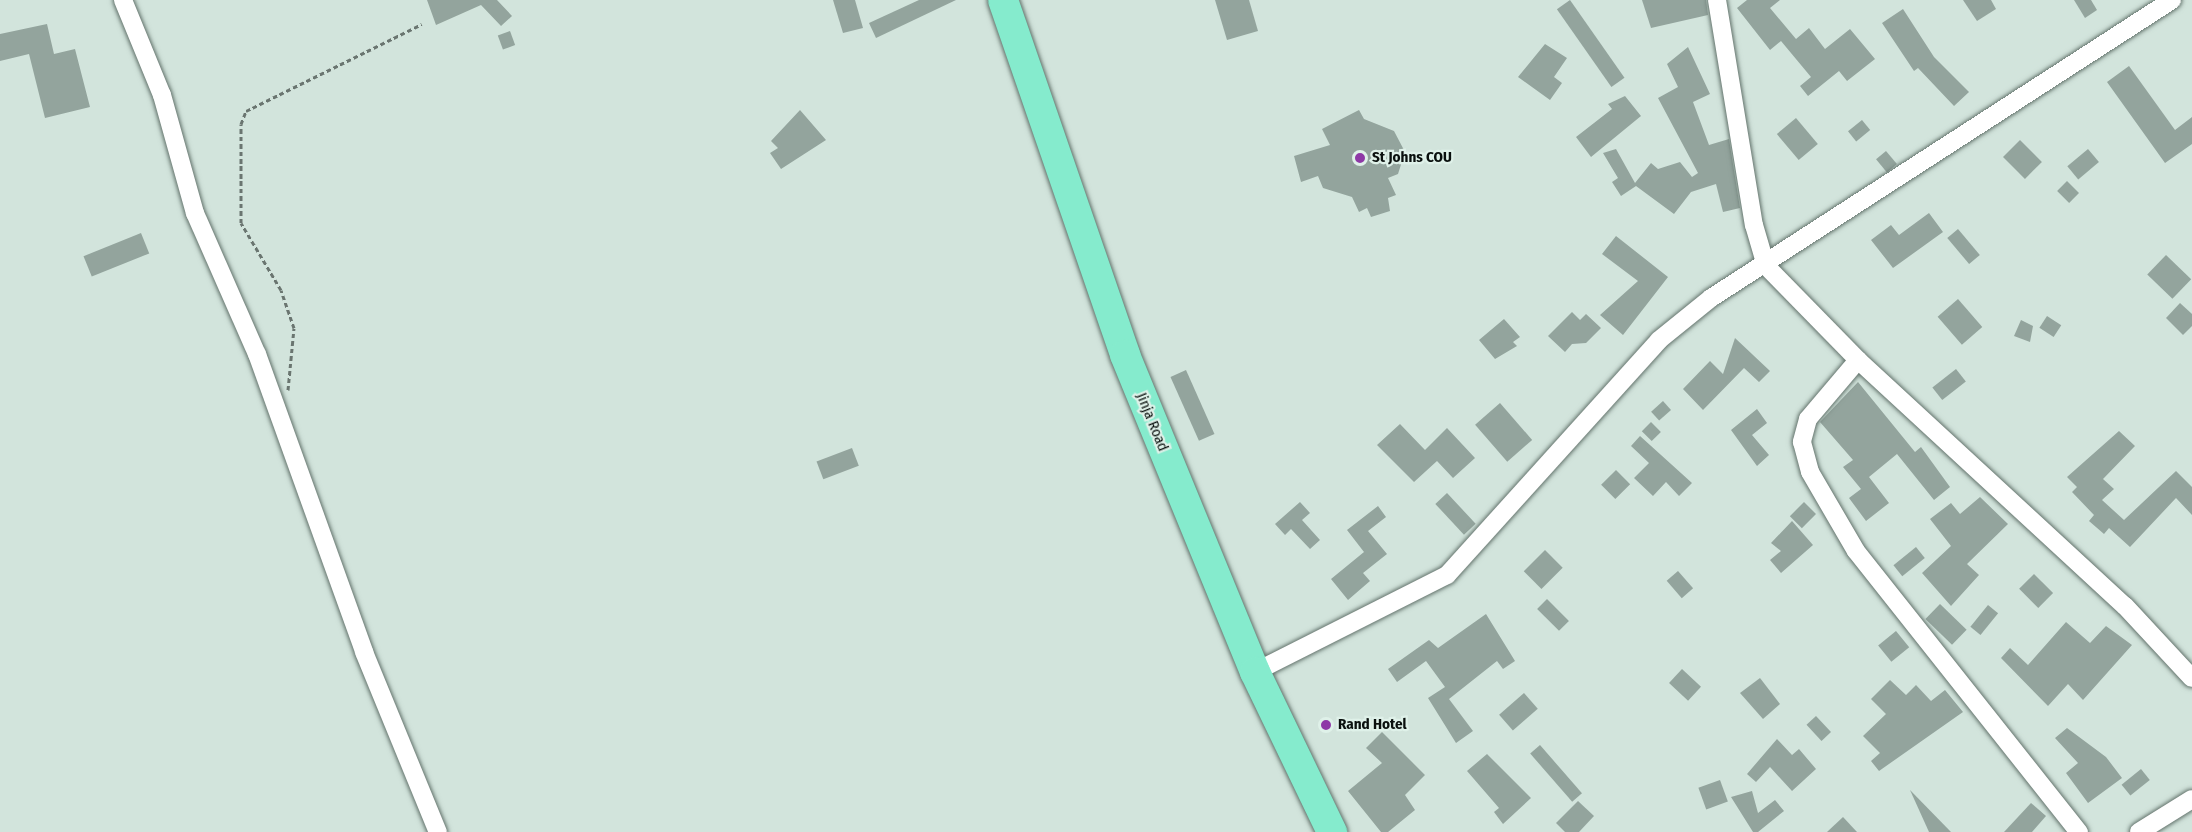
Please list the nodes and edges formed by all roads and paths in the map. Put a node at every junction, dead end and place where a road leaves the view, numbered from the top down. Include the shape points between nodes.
1 (123, 0) edge
2 (1003, 0) edge
3 (1717, 0) edge
4 (2172, 0) edge
5 (422, 24) dead end
6 (1766, 266) junction
7 (1858, 360) junction
8 (279, 417) junction
9 (1255, 672) junction
10 (2192, 678) edge
11 (2192, 798) edge
12 (438, 832) edge
13 (1332, 832) edge
14 (2079, 832) edge
15 (2139, 832) edge

1 - 8 street via 162,95 195,213
2 - 9 main road, Jinja Road via 1125,356
3 - 6 street via 1754,225
4 - 6 street
5 - 8 path via 246,111 241,124 241,223 281,290 294,328 292,377
6 - 7 street
6 - 9 street via 1711,298 1659,340 1447,575
7 - 10 street via 2125,606
7 - 14 street via 1808,419 1802,442 1810,472 1856,551
8 - 12 street via 364,652
9 - 13 main road, Jinja Road
11 - 15 street

